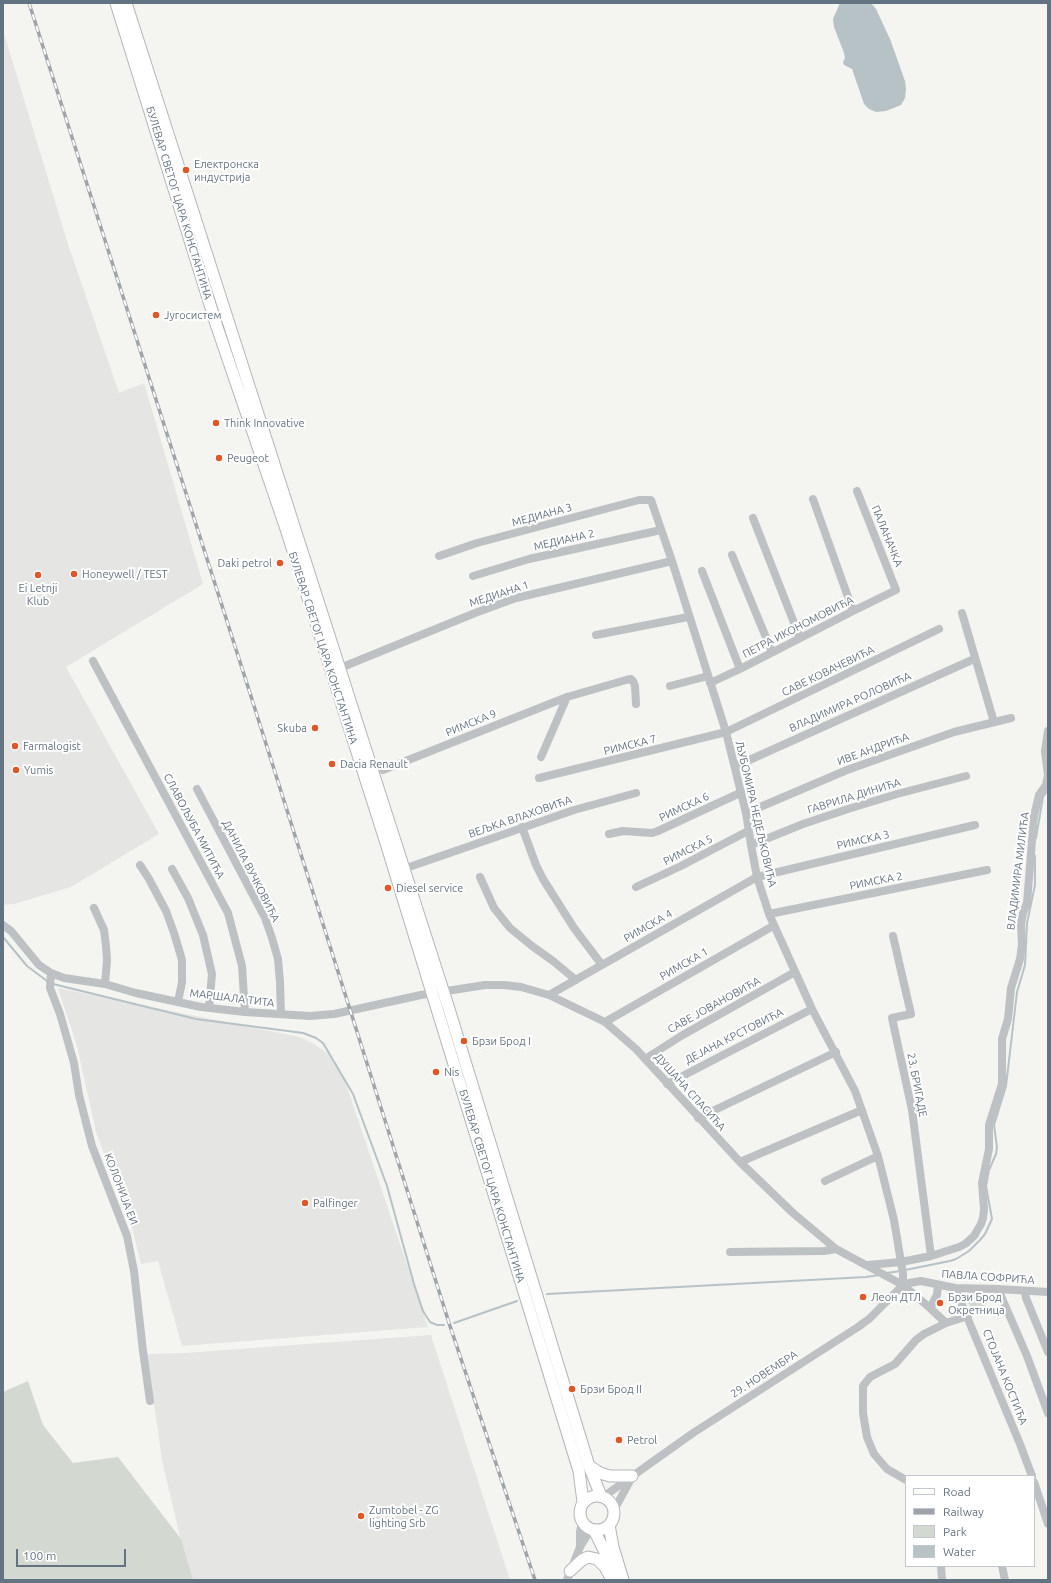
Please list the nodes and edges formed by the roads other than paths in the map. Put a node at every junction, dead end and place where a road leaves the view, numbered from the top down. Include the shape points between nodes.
1 (116, 3) edge
2 (126, 3) edge
3 (856, 491) dead end
4 (813, 499) dead end
5 (651, 500) joint
6 (753, 518) dead end
7 (661, 530) junction
8 (732, 555) dead end
9 (439, 556) dead end
10 (672, 561) junction
11 (702, 571) dead end
12 (473, 576) dead end
13 (896, 590) joint
14 (853, 611) junction
15 (962, 613) dead end
16 (688, 617) junction
17 (939, 629) dead end
18 (596, 635) dead end
19 (800, 638) junction
20 (772, 652) junction
21 (974, 659) junction
22 (93, 661) dead end
23 (340, 668) junction
24 (740, 669) junction
25 (709, 679) junction
26 (670, 686) dead end
27 (567, 697) junction
28 (636, 704) dead end
29 (1011, 718) dead end
30 (994, 722) junction
31 (1048, 731) edge
32 (726, 732) junction
33 (541, 757) dead end
34 (736, 766) junction
35 (383, 770) dead end
36 (1048, 775) edge
37 (966, 776) dead end
38 (539, 778) dead end
39 (197, 789) dead end
40 (636, 792) dead end
41 (742, 792) junction
42 (746, 813) junction
43 (974, 825) dead end
44 (522, 827) junction
45 (748, 831) junction
46 (609, 834) dead end
47 (751, 845) junction
48 (140, 865) dead end
49 (412, 866) dead end
50 (172, 869) dead end
51 (987, 870) dead end
52 (480, 877) dead end
53 (757, 877) junction
54 (636, 887) dead end
55 (94, 908) dead end
56 (769, 914) junction
57 (3, 925) edge
58 (773, 926) junction
59 (893, 936) dead end
60 (602, 965) junction
61 (795, 972) junction
62 (51, 976) junction
63 (576, 980) junction
64 (105, 984) junction
65 (438, 992) junction
66 (549, 995) junction
67 (178, 1002) junction
68 (209, 1008) junction
69 (812, 1008) junction
70 (245, 1012) junction
71 (281, 1014) junction
72 (606, 1022) junction
73 (836, 1052) junction
74 (645, 1059) junction
75 (667, 1084) junction
76 (862, 1110) junction
77 (698, 1118) junction
78 (878, 1156) junction
79 (740, 1162) junction
80 (825, 1181) dead end
81 (836, 1249) junction
82 (730, 1252) dead end
83 (931, 1256) junction
84 (868, 1265) junction
85 (902, 1268) junction
86 (903, 1285) junction
87 (938, 1285) junction
88 (955, 1288) junction
89 (998, 1288) junction
90 (1025, 1291) junction
91 (1048, 1292) edge
92 (930, 1308) junction
93 (968, 1316) junction
94 (946, 1323) junction
95 (1048, 1352) edge
96 (150, 1401) dead end
97 (1048, 1413) edge
98 (589, 1466) junction
99 (1032, 1475) edge
100 (632, 1476) junction
101 (905, 1479) edge
102 (1035, 1485) edge
103 (602, 1496) junction
104 (583, 1502) junction
105 (614, 1510) junction
106 (1048, 1524) edge
107 (609, 1525) junction
108 (589, 1527) junction
109 (941, 1567) edge
110 (1002, 1567) edge
111 (568, 1576) edge
112 (613, 1580) edge
113 (623, 1580) edge
114 (942, 1580) edge
115 (1005, 1580) edge

1 - 65 main road, БУЛЕВАР СВЕТОГ ЦАРА КОНСТАНТИНА via 217,327
2 - 23 main road, БУЛЕВАР СВЕТОГ ЦАРА КОНСТАНТИНА
3 - 13 street, ПАЛАНАЧКА
4 - 14 street
5 - 7 street, ЉУБОМИРА НЕДЕЉКОВИЋА
5 - 9 street, МЕДИАНА 3 via 639,500 477,543
6 - 19 street
7 - 10 street, ЉУБОМИРА НЕДЕЉКОВИЋА
7 - 12 street, МЕДИАНА 2 via 529,559
8 - 20 street
10 - 16 street, ЉУБОМИРА НЕДЕЉКОВИЋА
10 - 23 street, МЕДИАНА 1 via 516,598
11 - 24 street
13 - 14 street, ПЕТРА ИКОНОМОВИЋА
14 - 19 street, ПЕТРА ИКОНОМОВИЋА
15 - 21 street
16 - 18 street
16 - 25 street, ЉУБОМИРА НЕДЕЉКОВИЋА
17 - 32 street, САВЕ КОВАЧЕВИЋА
19 - 20 street, ПЕТРА ИКОНОМОВИЋА
20 - 24 street, ПЕТРА ИКОНОМОВИЋА
21 - 30 street
21 - 34 street, ВЛАДИМИРА РОЛОВИЋА
22 - 70 street, СЛАВОЉУБА МИТИЋА via 228,913 242,966
23 - 65 main road, БУЛЕВАР СВЕТОГ ЦАРА КОНСТАНТИНА
24 - 25 street, ПЕТРА ИКОНОМОВИЋА
25 - 26 street, ПЕТРА ИКОНОМОВИЋА
25 - 32 street, ЉУБОМИРА НЕДЕЉКОВИЋА
27 - 28 street, РИМСКА 9 via 631,679 635,686
27 - 33 street
27 - 35 street, РИМСКА 9
29 - 30 street, ИВЕ АНДРИЋА
30 - 42 street, ИВЕ АНДРИЋА via 954,732 847,770
31 - 36 street, ВЛАДИМИРА МИЛИЋА via 1045,751
32 - 34 street, ЉУБОМИРА НЕДЕЉКОВИЋА
32 - 38 street, РИМСКА 7
34 - 41 street, ЉУБОМИРА НЕДЕЉКОВИЋА
36 - 83 street, ВЛАДИМИРА МИЛИЋА via 1046,785 1039,795 1034,816 1027,904 1021,924 1020,959 1011,988 1008,1019 1002,1039 1002,1084 989,1125 989,1149 982,1183 983,1218 974,1236 965,1244
37 - 47 street, ГАВРИЛА ДИНИЋА via 848,809
39 - 71 street, ДАНИЛА ВУЧКОВИЋА via 267,925 278,959
40 - 44 street, ВЕЉКА ВЛАХОВИЋА
41 - 42 street, ЉУБОМИРА НЕДЕЉКОВИЋА
41 - 46 street, РИМСКА 6 via 658,832 623,831
42 - 45 street, ЉУБОМИРА НЕДЕЉКОВИЋА
43 - 53 street, РИМСКА 3
44 - 49 street, ВЕЉКА ВЛАХОВИЋА
44 - 60 street via 543,879 574,928
45 - 47 street, ЉУБОМИРА НЕДЕЉКОВИЋА
45 - 54 street, РИМСКА 5
47 - 53 street, ЉУБОМИРА НЕДЕЉКОВИЋА
48 - 67 street via 166,911 182,960 182,982
50 - 68 street via 188,898 203,935 212,974
51 - 56 street, РИМСКА 2
52 - 63 street via 494,908 510,928
53 - 56 street, ЉУБОМИРА НЕДЕЉКОВИЋА
53 - 60 street, РИМСКА 4
55 - 64 street via 104,930 107,960
56 - 58 street, ЉУБОМИРА НЕДЕЉКОВИЋА
57 - 62 street, МАРШАЛА ТИТА
58 - 61 street, ЉУБОМИРА НЕДЕЉКОВИЋА
58 - 72 street, РИМСКА 1
59 - 83 street, 23. БРИГАДЕ via 911,1014 892,1018 912,1110
60 - 63 street, РИМСКА 4
61 - 69 street, ЉУБОМИРА НЕДЕЉКОВИЋА
61 - 74 street, САВЕ ЈОВАНОВИЋА
62 - 64 street, МАРШАЛА ТИТА
62 - 96 street, КОЛОНИЈА ЕИ via 50,988 74,1063 92,1146 127,1236 134,1271
63 - 66 street, РИМСКА 4
64 - 67 street, МАРШАЛА ТИТА
65 - 66 street, ДУШАНА СПАСИЋА via 504,985
65 - 71 street, МАРШАЛА ТИТА via 321,1016
65 - 98 main road, БУЛЕВАР СВЕТОГ ЦАРА КОНСТАНТИНА
65 - 104 main road, БУЛЕВАР СВЕТОГ ЦАРА КОНСТАНТИНА via 579,1471
66 - 72 street, ДУШАНА СПАСИЋА
67 - 68 street, МАРШАЛА ТИТА
68 - 70 street, МАРШАЛА ТИТА
69 - 73 street, ЉУБОМИРА НЕДЕЉКОВИЋА
69 - 75 street, ДЕЈАНА КРСТОВИЋА
70 - 71 street, МАРШАЛА ТИТА
72 - 74 street, ДУШАНА СПАСИЋА
73 - 76 street, ЉУБОМИРА НЕДЕЉКОВИЋА
73 - 77 street
74 - 75 street, ДУШАНА СПАСИЋА
75 - 77 street, ДУШАНА СПАСИЋА
76 - 78 street, ЉУБОМИРА НЕДЕЉКОВИЋА
76 - 79 street
77 - 79 street, ДУШАНА СПАСИЋА
78 - 80 street
78 - 85 street, ЉУБОМИРА НЕДЕЉКОВИЋА via 894,1220
79 - 81 street, ДУШАНА СПАСИЋА via 792,1213
81 - 82 street
81 - 84 street, ДУШАНА СПАСИЋА
83 - 85 street, ВЛАДИМИРА МИЛИЋА
84 - 85 street, ВЛАДИМИРА МИЛИЋА
84 - 86 street, ДУШАНА СПАСИЋА
85 - 86 street, ЉУБОМИРА НЕДЕЉКОВИЋА
86 - 87 street, ПАВЛА СОФРИЋА via 921,1281
86 - 92 street, ДУШАНА СПАСИЋА
86 - 100 street, 29. НОВЕМБРА via 858,1327 693,1433
87 - 88 street, ПАВЛА СОФРИЋА
87 - 92 street via 937,1296
88 - 89 street, ПАВЛА СОФРИЋА
88 - 93 street, СТОЈАНА КОСТИЋА
89 - 90 street, ПАВЛА СОФРИЋА
89 - 97 street
90 - 91 street, ПАВЛА СОФРИЋА
90 - 95 street
92 - 94 street, ДУШАНА СПАСИЋА
93 - 94 street
93 - 99 street, СТОЈАНА КОСТИЋА
94 - 101 street via 920,1337 895,1364 870,1377 863,1386 863,1413 874,1454 887,1468
98 - 100 main road via 610,1476
98 - 103 main road, БУЛЕВАР СВЕТОГ ЦАРА КОНСТАНТИНА
100 - 103 street, 29. НОВЕМБРА
100 - 105 street, 29. НОВЕМБРА
102 - 106 street
103 - 104 main road via 593,1496
103 - 105 main road via 609,1501
104 - 108 main road via 580,1514
105 - 107 main road via 614,1517
107 - 108 main road via 602,1529
107 - 113 main road
108 - 111 street via 580,1532 580,1547
108 - 112 main road via 605,1552
109 - 114 street
110 - 115 street
111 - 112 main road via 588,1557 597,1559

